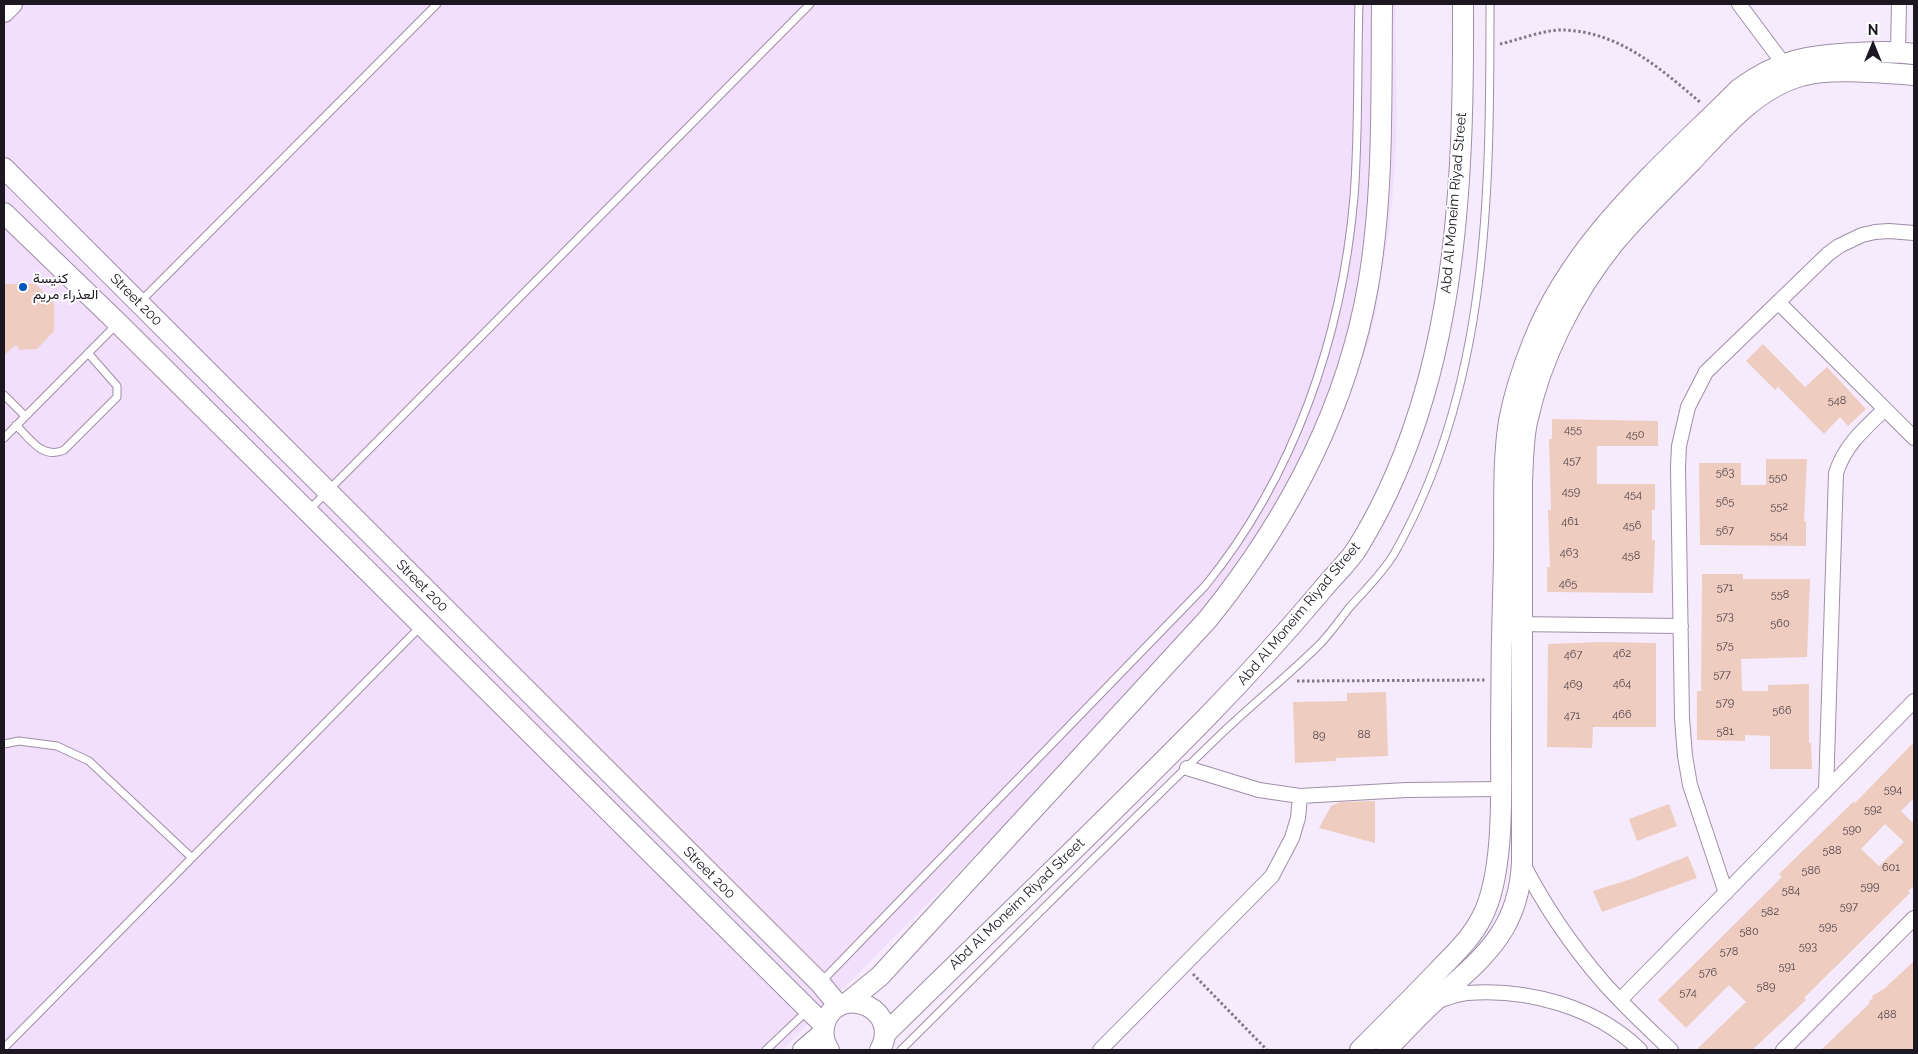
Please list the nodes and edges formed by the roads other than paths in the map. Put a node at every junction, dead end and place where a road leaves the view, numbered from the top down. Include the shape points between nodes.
1 (12, 4) edge
2 (437, 4) edge
3 (810, 4) edge
4 (1359, 4) edge
5 (1382, 4) edge
6 (1463, 4) edge
7 (1490, 4) edge
8 (1739, 4) edge
9 (1899, 4) edge
10 (4, 12) edge
11 (1906, 53) edge
12 (1783, 63) junction
13 (1914, 75) edge
14 (4, 168) edge
15 (4, 213) edge
16 (1914, 233) edge
17 (1778, 302) junction
18 (138, 303) junction
19 (118, 323) junction
20 (88, 353) junction
21 (4, 395) edge
22 (1885, 408) junction
23 (25, 416) junction
24 (16, 425) junction
25 (4, 438) edge
26 (1914, 438) edge
27 (327, 491) junction
28 (307, 511) junction
29 (1512, 624) junction
30 (422, 625) junction
31 (1681, 626) junction
32 (1914, 702) edge
33 (4, 744) edge
34 (1187, 768) junction
35 (1501, 790) junction
36 (1826, 791) junction
37 (1300, 796) junction
38 (191, 857) junction
39 (1522, 862) junction
40 (1726, 893) junction
41 (1914, 918) edge
42 (820, 984) junction
43 (1427, 995) junction
44 (1620, 1000) junction
45 (843, 1005) junction
46 (808, 1010) junction
47 (825, 1036) edge
48 (882, 1046) edge
49 (4, 1048) edge
50 (766, 1050) edge
51 (803, 1050) edge
52 (901, 1050) edge
53 (1100, 1050) edge
54 (1360, 1050) edge
55 (1386, 1050) edge
56 (1640, 1050) edge
57 (1671, 1050) edge
58 (1783, 1050) edge

1 - 10 street
2 - 18 lane
3 - 27 lane
4 - 42 lane via 1354,197 1342,282 1308,404 1270,492 1240,540 1205,586
5 - 45 street via 1378,181 1368,286 1340,390 1298,487 1271,533 1208,619 880,976
6 - 48 street, Abd Al Moneim Riyad Street via 1456,213 1442,326 1431,373 1400,464 1356,550 1260,663
7 - 34 lane via 1489,164 1482,264 1470,347 1451,422 1423,495 1392,558 1323,640
8 - 12 street
9 - 11 street
11 - 12 street via 1828,54
12 - 29 street via 1753,79 1612,215 1592,238 1558,289 1524,366 1509,422 1506,472
13 - 29 street via 1820,72 1802,75 1768,90 1703,149 1597,266 1554,342 1527,424
14 - 18 street, Street 200
15 - 19 street, Street 200
16 - 17 street via 1889,231 1850,240 1828,254
17 - 22 street
17 - 31 street via 1706,372 1688,408 1678,467
18 - 27 street, Street 200
19 - 20 lane
19 - 28 street, Street 200
20 - 23 lane
20 - 24 lane via 117,386 116,397 64,450 45,452
21 - 23 lane
22 - 26 street
22 - 36 street via 1852,440 1836,473
23 - 24 lane
24 - 25 lane
27 - 28 lane
27 - 42 street, Street 200
28 - 30 street, Street 200
29 - 31 street
29 - 35 street via 1501,680
29 - 39 street
30 - 38 lane
30 - 46 street, Street 200
31 - 40 street via 1682,718 1690,786
32 - 36 street
33 - 38 lane via 19,741 58,746 89,761
34 - 37 street via 1259,790
34 - 52 lane
35 - 37 street via 1397,790
35 - 43 street via 1496,869 1487,908
36 - 40 street
37 - 53 street via 1292,838 1272,876
38 - 49 lane
39 - 43 street via 1516,901 1500,936 1480,960
39 - 44 street via 1560,928
40 - 44 street
41 - 58 street
42 - 45 street, Street 200
43 - 54 street
43 - 55 street
43 - 56 street via 1485,992 1546,1000 1607,1025 1626,1036
44 - 57 street
45 - 47 street via 828,1017
45 - 48 street via 863,1004 881,1018
46 - 47 street, Street 200
46 - 50 lane
47 - 51 street

